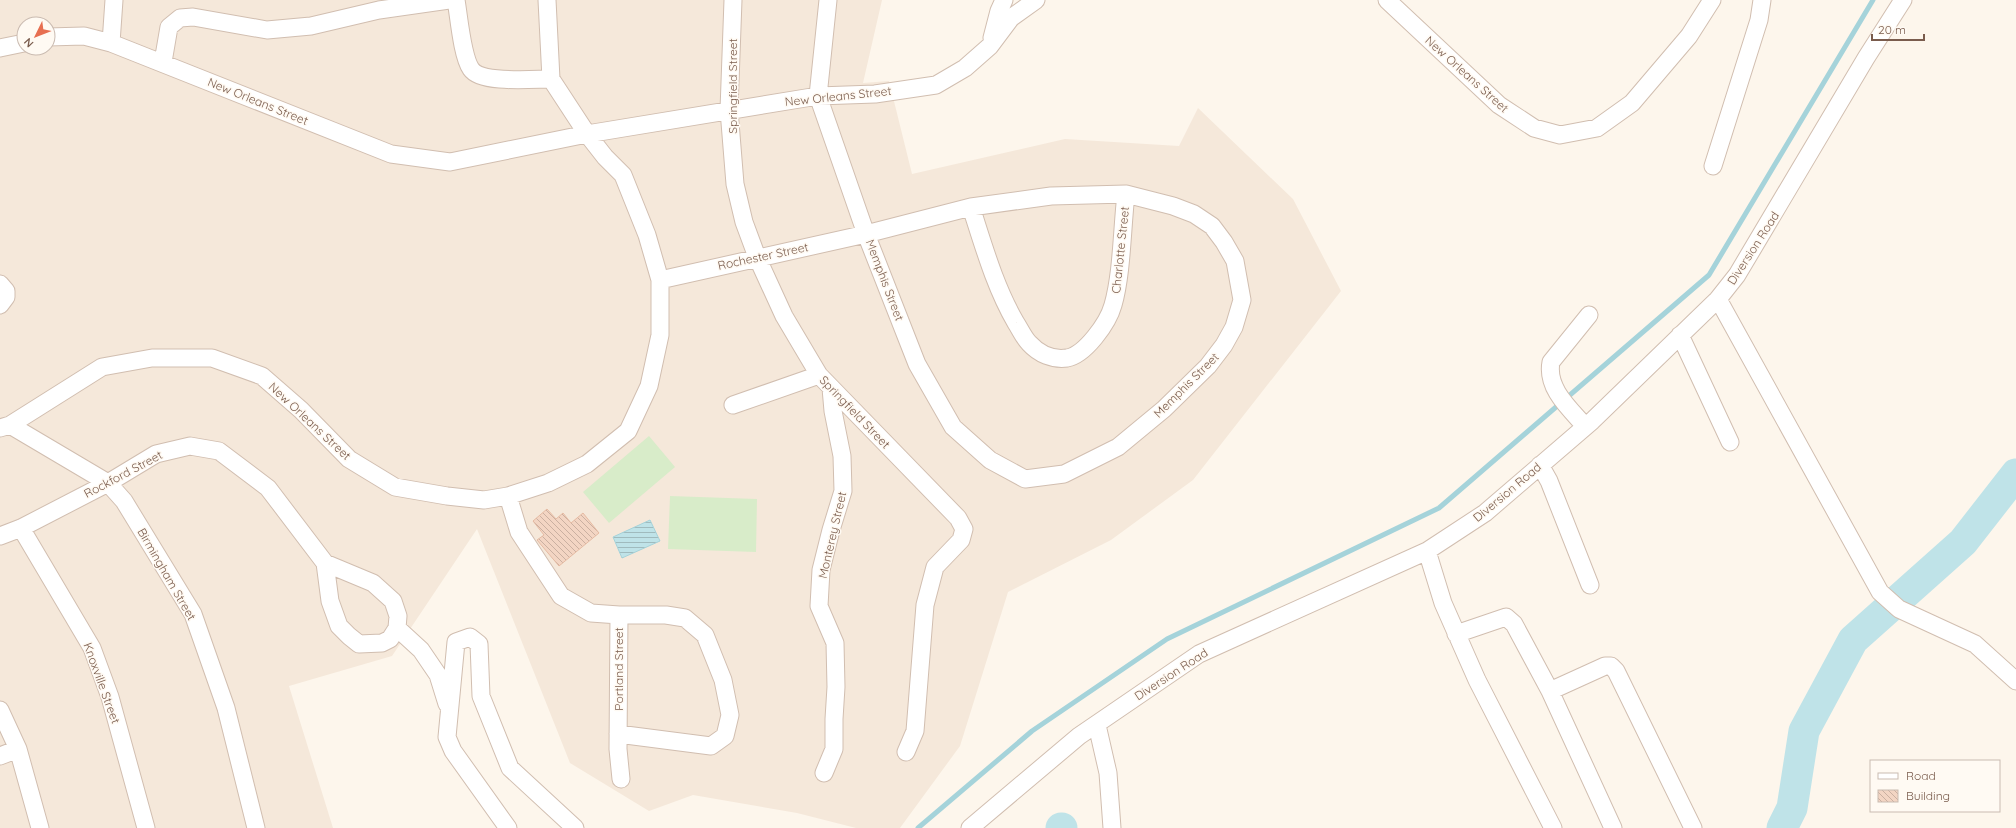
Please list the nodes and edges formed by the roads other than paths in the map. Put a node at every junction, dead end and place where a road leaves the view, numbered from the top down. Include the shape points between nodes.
1 (114, 0) edge
2 (449, 0) edge
3 (456, 0) edge
4 (547, 0) edge
5 (734, 0) edge
6 (828, 0) edge
7 (1004, 0) edge
8 (1036, 0) edge
9 (1387, 0) edge
10 (1712, 0) edge
11 (1762, 0) edge
12 (1903, 0) edge
13 (56, 37) edge
14 (111, 43) junction
15 (16, 45) edge
16 (990, 46) junction
17 (0, 48) edge
18 (163, 62) junction
19 (551, 79) junction
20 (818, 96) junction
21 (730, 110) junction
22 (587, 134) junction
23 (1713, 166) dead end
24 (1126, 194) junction
25 (971, 207) junction
26 (866, 234) junction
27 (757, 257) junction
28 (660, 280) junction
29 (0, 284) edge
30 (1718, 299) junction
31 (0, 305) edge
32 (1589, 315) dead end
33 (1680, 335) junction
34 (819, 375) junction
35 (831, 388) junction
36 (733, 405) dead end
37 (1585, 426) junction
38 (5, 427) edge
39 (1730, 442) dead end
40 (1540, 466) junction
41 (108, 483) junction
42 (508, 496) junction
43 (21, 528) junction
44 (0, 536) edge
45 (1427, 551) junction
46 (325, 563) junction
47 (1590, 585) dead end
48 (619, 615) junction
49 (397, 628) junction
50 (1456, 634) junction
51 (2016, 681) edge
52 (1550, 691) junction
53 (0, 710) edge
54 (449, 710) junction
55 (1097, 725) junction
56 (618, 734) junction
57 (18, 749) junction
58 (906, 752) dead end
59 (0, 756) edge
60 (824, 773) dead end
61 (621, 779) dead end
62 (1112, 825) edge
63 (40, 828) edge
64 (146, 828) edge
65 (256, 828) edge
66 (508, 828) edge
67 (575, 828) edge
68 (970, 828) edge
69 (1553, 828) edge
70 (1613, 828) edge
71 (1693, 828) edge

1 - 14 street
2 - 18 street via 380,10 311,26 267,30 193,17 180,18 169,27
3 - 19 street via 466,60 472,70 483,77
4 - 19 street
5 - 21 street, Springfield Street
6 - 20 street, Memphis Street
7 - 16 street
8 - 16 street, New Orleans Street via 1011,18
9 - 10 street, New Orleans Street via 1499,106 1534,128 1560,135 1597,128 1632,103 1689,36
11 - 23 street via 1759,20
12 - 30 street, Diversion Road via 1741,269
13 - 14 street, New Orleans Street via 84,36
14 - 18 street, New Orleans Street
15 - 17 street
16 - 20 street, New Orleans Street via 965,68 936,85 875,94
18 - 22 street, New Orleans Street via 391,154 450,162
19 - 22 street, New Orleans Street
20 - 21 street, New Orleans Street
20 - 26 street, Memphis Street
21 - 22 street, New Orleans Street
21 - 27 street, Springfield Street via 735,184 744,222
22 - 28 street, New Orleans Street via 604,157 623,175 647,235
24 - 25 street, Memphis Street via 1051,196
24 - 25 street, Charlotte Street via 1113,307 1097,334 1082,352 1074,357 1064,358 1052,358 1042,354 1028,343 998,287
24 - 26 street, Memphis Street via 1173,206 1194,214 1212,226 1234,261 1242,300 1234,327 1208,366 1164,409 1118,447 1064,474 1025,479 990,460 953,427 917,364
25 - 26 street, Memphis Street
26 - 27 street, Rochester Street
27 - 28 street, Rochester Street
27 - 34 street, Springfield Street via 784,316
28 - 42 street, New Orleans Street via 660,335 649,386 628,431 587,464 548,483
29 - 31 street via 6,291 6,297
30 - 33 street, Diversion Road
30 - 51 street via 1880,592 1899,609 1975,644
32 - 37 street via 1551,362 1549,371 1560,398
33 - 37 street, Diversion Road
33 - 39 street
34 - 35 street, Springfield Street
34 - 36 street
35 - 58 street, Springfield Street via 958,518 964,529 961,540 935,567 925,605 915,731
35 - 60 street, Monterey Street via 842,456 843,491 830,530 821,570 819,606 834,643 836,687 834,749
37 - 40 street, Diversion Road
38 - 41 street, Birmingham Street
38 - 42 street, New Orleans Street via 102,367 152,358 212,358 262,376 301,410 349,459 395,487 484,500
40 - 45 street, Diversion Road via 1485,513
40 - 47 street via 1549,481
41 - 43 street, Rockford Street
41 - 46 street, Rockford Street via 156,454 190,446 219,451 268,488
41 - 65 street, Birmingham Street via 124,501 193,614 226,708
42 - 48 street, Portland Street via 518,532 560,596 591,613
43 - 44 street, Rockford Street
43 - 64 street, Knoxville Street via 92,648 110,697
45 - 50 street via 1443,603
45 - 55 street, Diversion Road via 1199,654
46 - 49 street via 373,583 393,601 398,616
46 - 49 street, Rockford Street via 330,601 339,626 349,636 359,644 382,643 390,638
48 - 56 street, Portland Street
48 - 56 street via 666,615 685,618 705,635 723,680 730,715 725,736 711,746
49 - 54 street via 421,650 438,675
50 - 52 street via 1506,617 1514,624
50 - 69 street
52 - 70 street
52 - 71 street via 1605,666 1611,666 1616,671
53 - 57 street
54 - 66 street via 447,737 453,751
54 - 67 street via 456,642 470,637 479,644 481,696 510,768
55 - 62 street via 1108,773
55 - 68 street, Diversion Road via 1079,736
56 - 61 street, Portland Street
57 - 59 street
57 - 63 street

